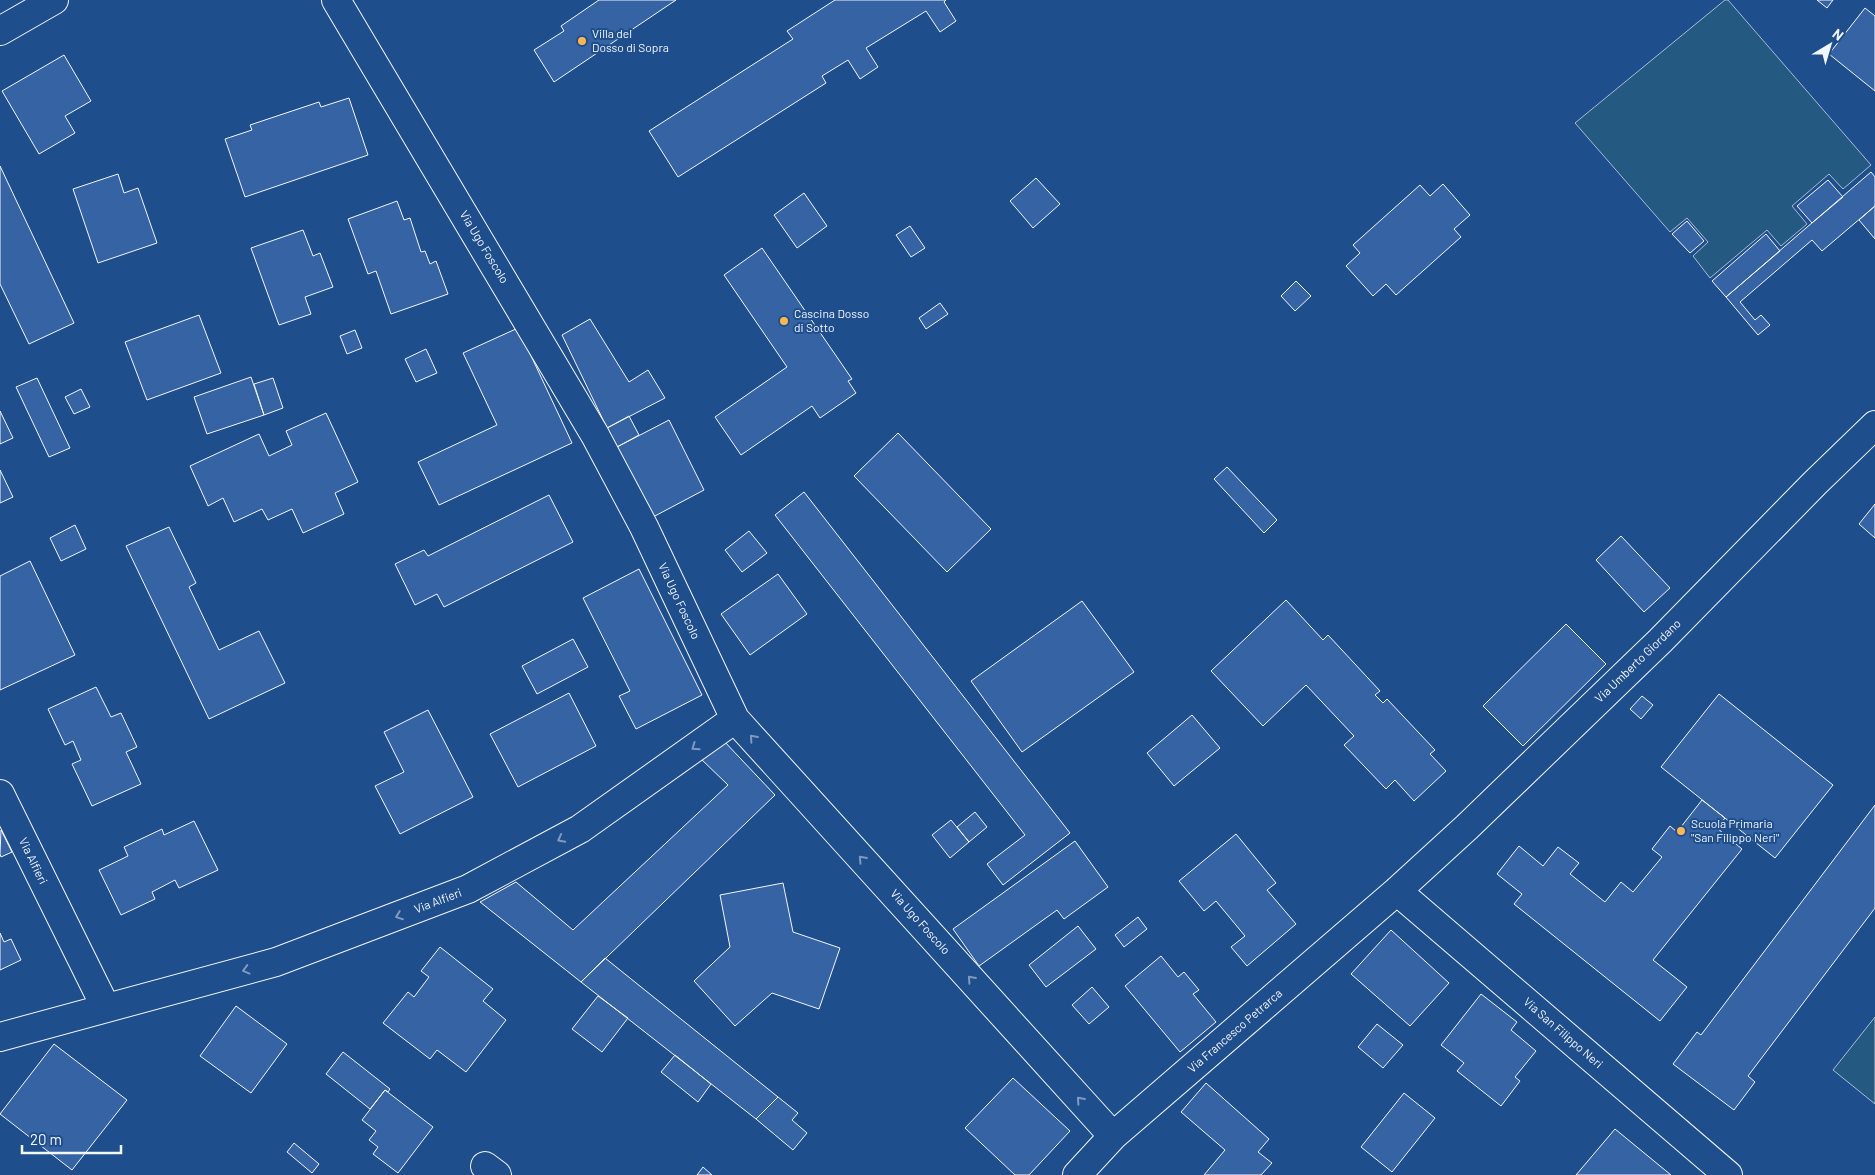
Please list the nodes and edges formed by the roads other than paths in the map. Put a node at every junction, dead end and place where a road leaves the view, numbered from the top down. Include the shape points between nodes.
1 (54, 0) edge
2 (336, 0) edge
3 (0, 31) edge
4 (1875, 425) edge
5 (735, 718) junction
6 (0, 794) edge
7 (1397, 891) junction
8 (106, 1008) junction
9 (0, 1037) edge
10 (1113, 1136) junction
11 (1077, 1175) edge
12 (1728, 1175) edge

1 - 3 street
2 - 5 street, Via Ugo Foscolo via 569,387 644,527
4 - 7 street, Via Umberto Giordano via 1660,641
5 -> 8 street, Via Alfieri via 580,829 468,890 276,962
10 -> 5 street, Via Ugo Foscolo
6 - 8 street, Via Alfieri
7 - 10 street, Via Francesco Petrarca
7 - 12 street, Via San Filippo Neri
8 - 9 street, Via Alfieri
10 - 11 street, Via Francesco Petrarca

